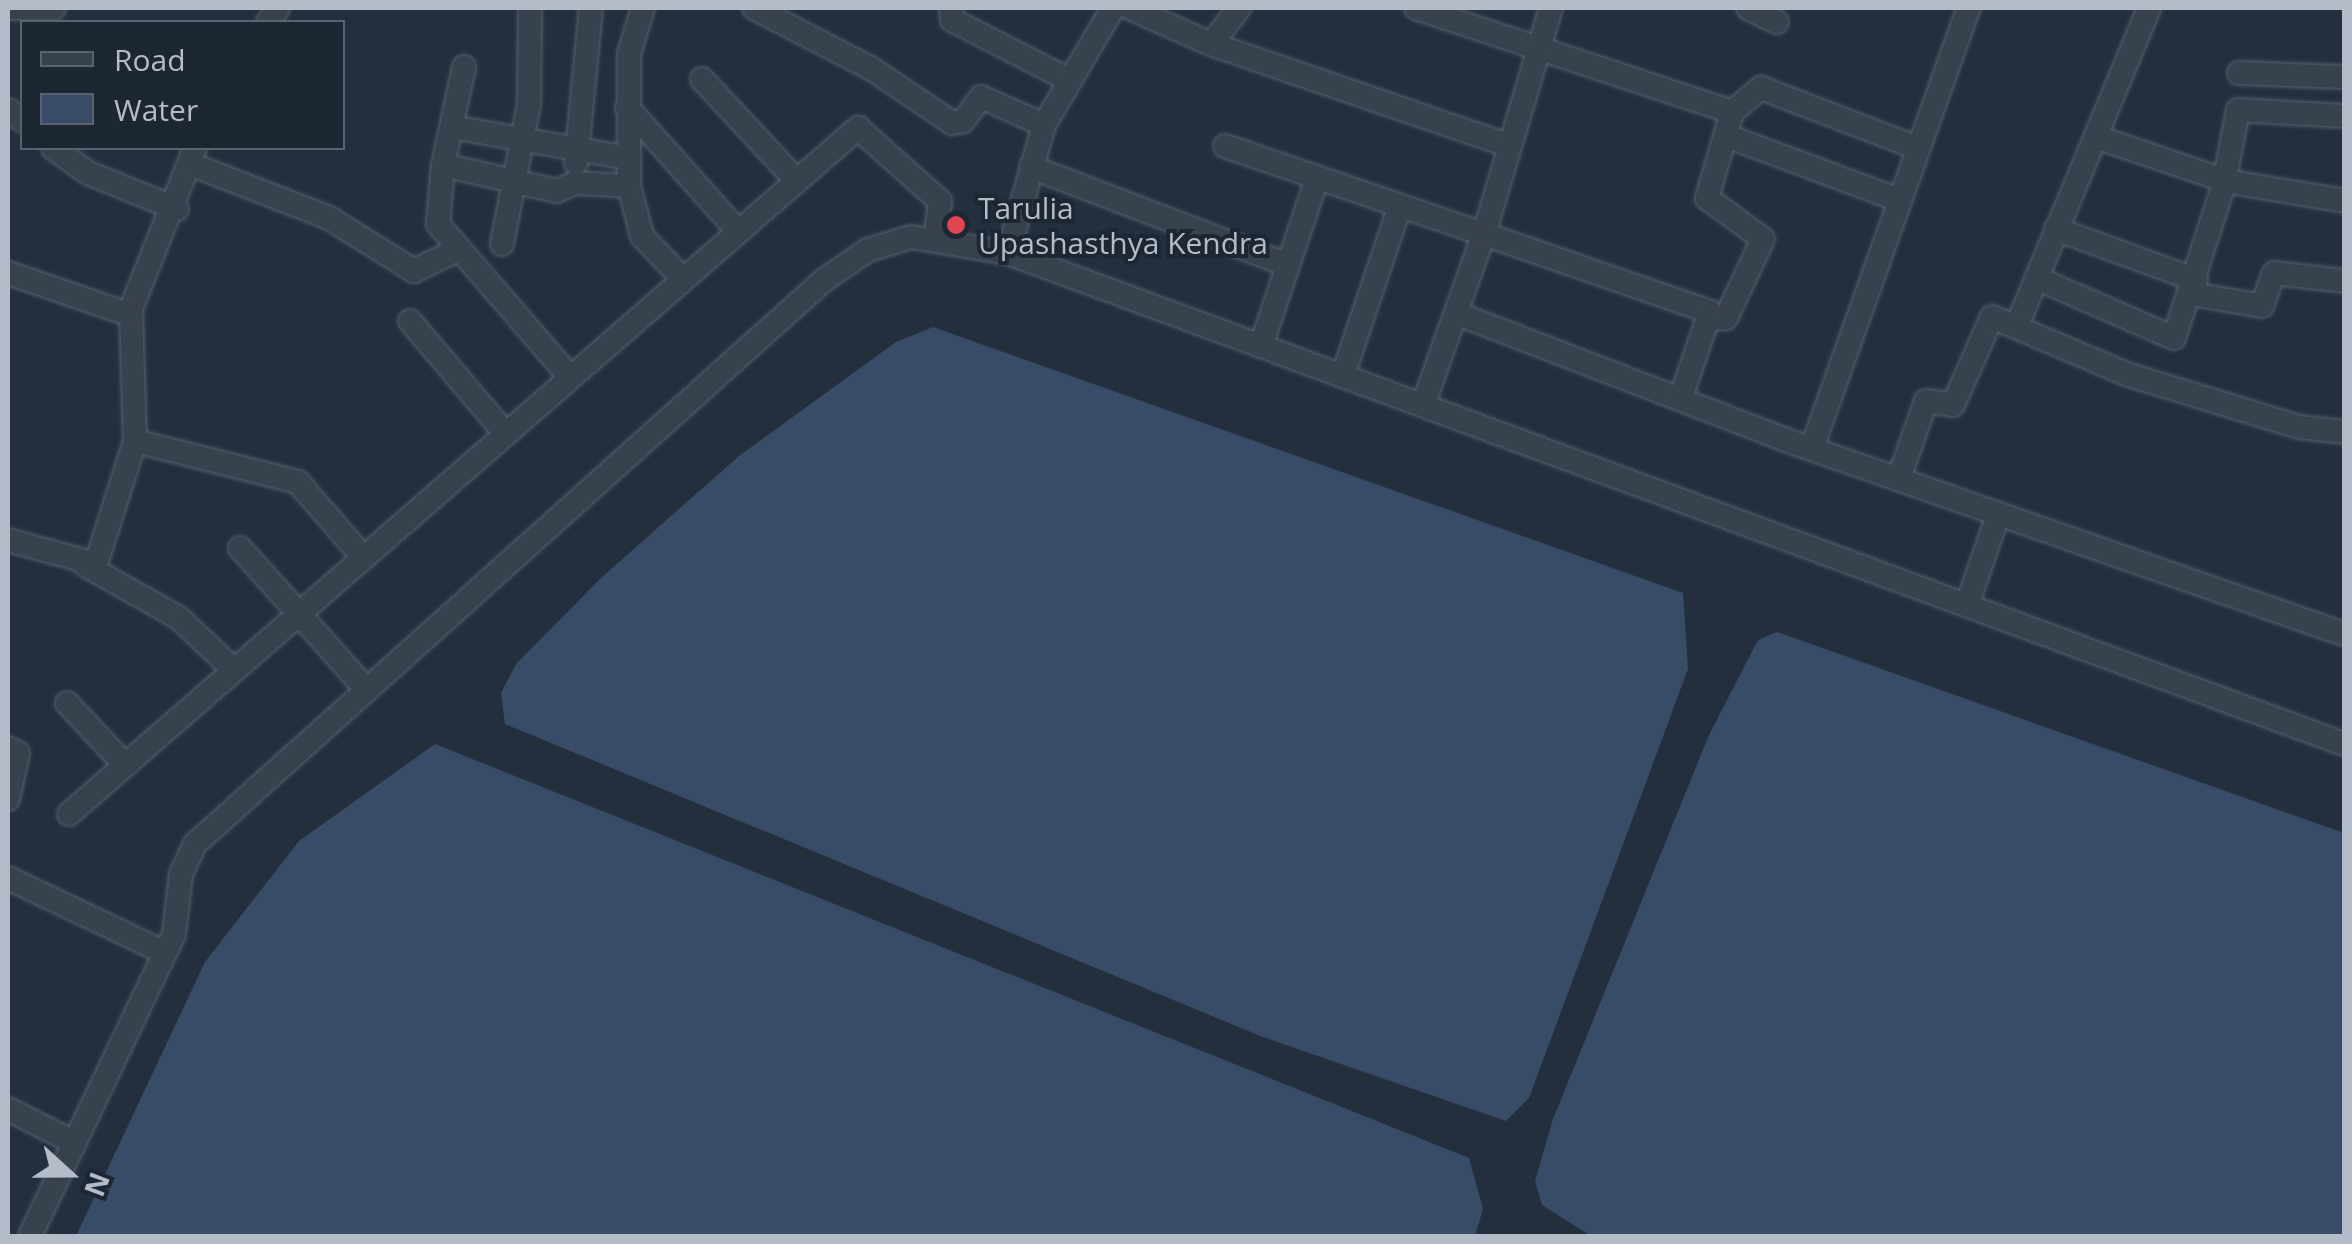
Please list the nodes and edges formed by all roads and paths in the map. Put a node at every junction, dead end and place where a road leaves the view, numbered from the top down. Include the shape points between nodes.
1 (8, 8) edge
2 (54, 8) edge
3 (530, 8) edge
4 (591, 8) edge
5 (643, 8) edge
6 (754, 8) edge
7 (952, 8) edge
8 (1113, 8) edge
9 (1130, 8) edge
10 (1239, 8) edge
11 (1416, 8) edge
12 (1551, 8) edge
13 (1748, 8) edge
14 (1970, 8) edge
15 (2148, 8) edge
16 (1776, 22) dead end
17 (1212, 44) junction
18 (1539, 48) junction
19 (464, 67) dead end
20 (2238, 72) dead end
21 (2344, 77) edge
22 (702, 79) dead end
23 (1069, 80) junction
24 (626, 106) junction
25 (1732, 112) junction
26 (2344, 116) edge
27 (1044, 125) junction
28 (452, 127) junction
29 (1727, 136) junction
30 (2096, 137) junction
31 (520, 142) junction
32 (1226, 146) dead end
33 (1510, 146) junction
34 (1917, 148) junction
35 (56, 150) edge
36 (577, 152) junction
37 (192, 156) edge
38 (445, 156) dead end
39 (627, 158) junction
40 (1031, 167) junction
41 (1317, 179) junction
42 (796, 180) junction
43 (2224, 181) junction
44 (514, 182) junction
45 (575, 182) junction
46 (629, 186) junction
47 (1898, 200) junction
48 (2344, 202) edge
49 (177, 208) junction
50 (1399, 208) junction
51 (2056, 229) junction
52 (737, 230) junction
53 (1484, 234) junction
54 (936, 236) junction
55 (502, 244) dead end
56 (456, 252) junction
57 (1008, 253) junction
58 (1287, 266) junction
59 (8, 276) edge
60 (681, 277) junction
61 (2036, 278) junction
62 (2344, 281) edge
63 (2194, 287) junction
64 (131, 314) junction
65 (1458, 314) junction
66 (1710, 319) junction
67 (410, 321) dead end
68 (2018, 323) junction
69 (1261, 346) junction
70 (1343, 375) junction
71 (570, 377) junction
72 (1681, 397) junction
73 (1423, 404) junction
74 (504, 432) junction
75 (2344, 432) edge
76 (135, 440) junction
77 (1814, 445) junction
78 (1900, 475) junction
79 (1996, 521) dead end
80 (8, 540) edge
81 (240, 548) dead end
82 (361, 555) junction
83 (85, 565) junction
84 (1966, 605) junction
85 (298, 612) junction
86 (2344, 634) edge
87 (233, 669) junction
88 (366, 689) junction
89 (67, 704) dead end
90 (2344, 744) edge
91 (8, 748) edge
92 (125, 765) junction
93 (8, 800) edge
94 (68, 814) dead end
95 (8, 878) edge
96 (164, 956) junction
97 (8, 1109) edge
98 (75, 1143) junction
99 (30, 1236) edge

1 - 2 street
3 - 31 street via 532,66
4 - 36 street
5 - 24 street via 629,54
6 - 27 street via 872,68 952,123 964,120 981,97
7 - 23 street via 952,20
8 - 23 street
9 - 17 street
10 - 17 street
11 - 18 street
12 - 18 street
13 - 16 street
14 - 34 street
15 - 30 street
17 - 33 street
18 - 25 street
18 - 33 street
19 - 28 street
20 - 21 street
22 - 42 street
23 - 27 street
24 - 39 street
24 - 52 street
25 - 29 street
25 - 34 street via 1761,88
26 - 43 street via 2240,109
27 - 40 street
28 - 31 street
28 - 38 street
29 - 47 street
29 - 66 street via 1707,198 1762,239 1726,318
30 - 43 street
30 - 51 street
31 - 36 street
31 - 44 street
32 - 41 street
33 - 53 street
34 - 47 street
35 - 49 street via 88,173
36 - 39 street
36 - 45 street
37 - 49 street
37 - 56 street via 323,216 414,270
39 - 46 street
40 - 57 street
40 - 58 street
41 - 50 street
41 - 58 street
42 - 52 street
42 - 54 street via 861,128 940,201
43 - 48 street
43 - 63 street
44 - 45 street via 565,191
44 - 55 street
44 - 56 street via 443,165 435,218
45 - 46 street
46 - 60 street via 642,236
47 - 77 street
49 - 64 street
50 - 53 street
50 - 70 street
51 - 61 street
51 - 63 street
52 - 60 street
53 - 65 street
53 - 66 street via 1705,309
54 - 57 street
54 - 88 street via 889,242 824,280
56 - 71 street
57 - 69 street
58 - 69 street
59 - 64 street
60 - 71 street
61 - 63 street via 2170,338
61 - 68 street
62 - 63 street via 2274,274 2262,306
64 - 76 street
65 - 72 street
65 - 73 street
66 - 72 street
67 - 74 street
68 - 75 street via 2126,374 2299,427
68 - 78 street via 1990,318 1953,405 1926,401
69 - 70 street
70 - 73 street
71 - 74 street
72 - 77 street
73 - 84 street
74 - 82 street
76 - 82 street via 298,482
76 - 83 street via 98,558
77 - 78 street
78 - 86 street
79 - 84 street
80 - 83 street
81 - 85 street
82 - 85 street
83 - 87 street via 174,615
84 - 90 street
85 - 87 street
85 - 88 street
87 - 92 street
88 - 96 street via 196,844
89 - 92 street
91 - 93 street via 18,753
92 - 94 street
95 - 96 street
96 - 98 street
97 - 98 street
98 - 99 street

